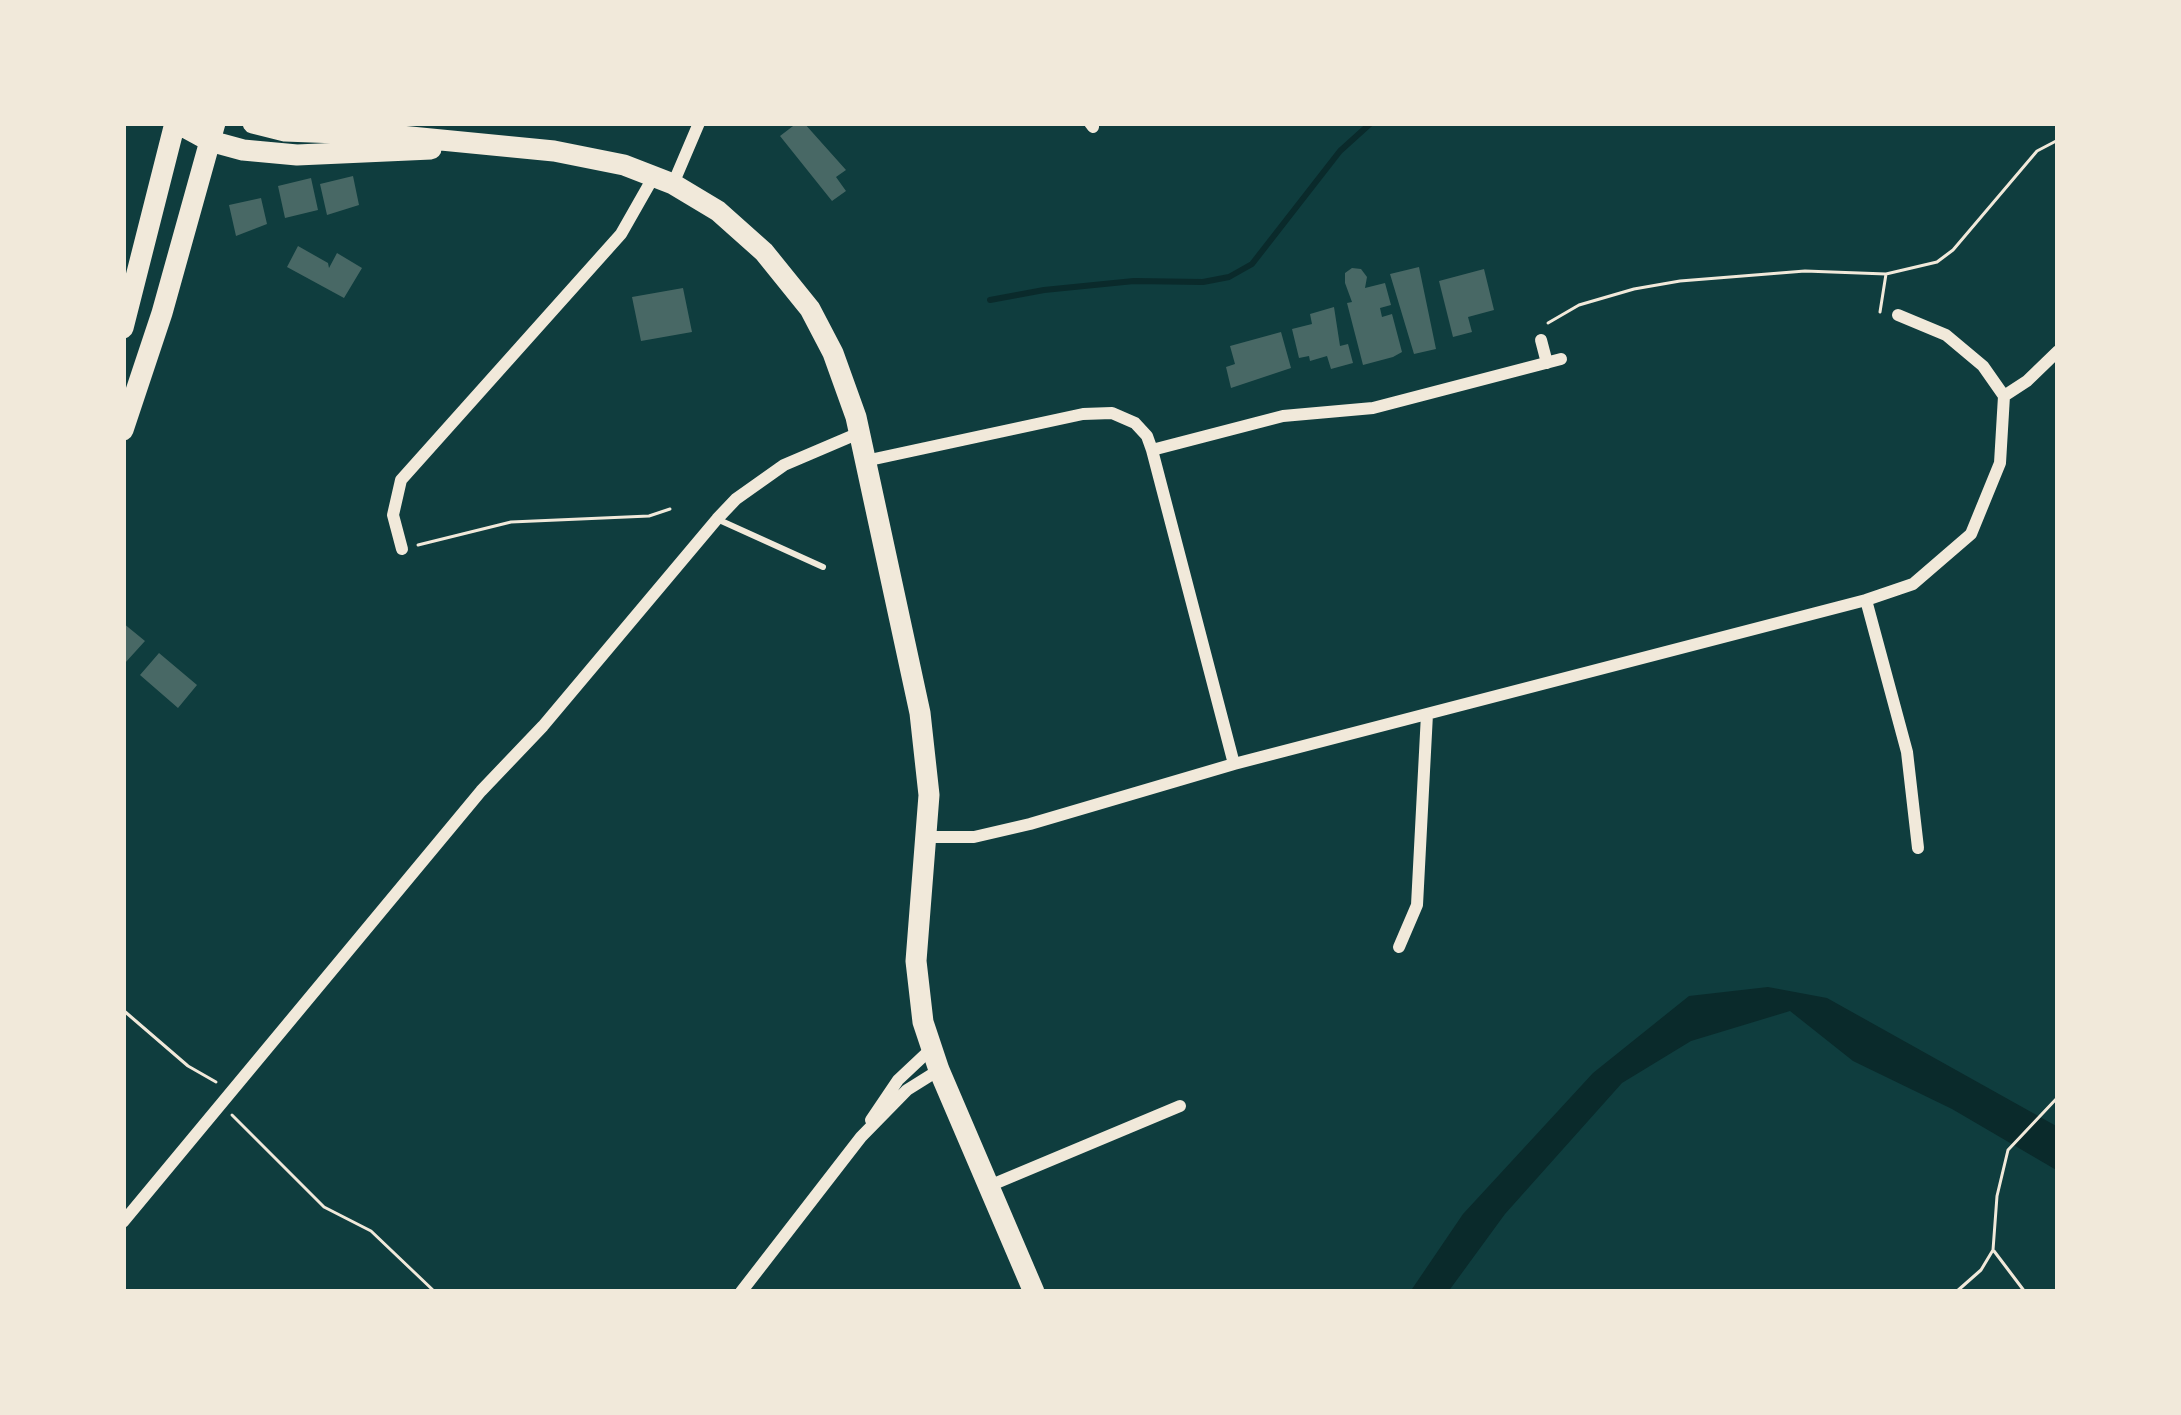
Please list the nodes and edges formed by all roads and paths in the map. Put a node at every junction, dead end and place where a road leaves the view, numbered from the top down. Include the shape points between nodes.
1 (176, 123) edge
2 (253, 123) edge
3 (699, 123) edge
4 (281, 127) edge
5 (212, 132) edge
6 (476, 134) edge
7 (390, 137) edge
8 (2058, 140) edge
9 (664, 180) junction
10 (1886, 274) junction
11 (1880, 313) dead end
12 (1898, 315) dead end
13 (123, 328) edge
14 (1540, 337) joint
15 (2058, 350) edge
16 (2003, 397) junction
17 (123, 430) edge
18 (859, 433) junction
19 (1153, 450) junction
20 (865, 461) junction
21 (670, 508) dead end
22 (717, 519) junction
23 (401, 550) joint
24 (823, 567) dead end
25 (1866, 600) junction
26 (1427, 713) junction
27 (1234, 764) junction
28 (928, 837) junction
29 (1918, 848) dead end
30 (1399, 947) dead end
31 (123, 1010) edge
32 (935, 1059) junction
33 (234, 1093) junction
34 (2058, 1096) edge
35 (222, 1105) junction
36 (1180, 1106) dead end
37 (861, 1137) junction
38 (989, 1186) junction
39 (123, 1222) edge
40 (1993, 1250) junction
41 (435, 1292) edge
42 (741, 1292) edge
43 (1034, 1292) edge
44 (1956, 1292) edge
45 (2025, 1292) edge

1 - 5 main road
1 - 13 main road
2 - 4 main road
3 - 9 street
4 - 7 main road
5 - 7 main road via 243,150 297,155
5 - 17 main road
6 - 7 main road
6 - 9 main road
8 - 10 path via 2037,151 1953,250
9 - 18 main road via 741,230 797,289 833,352
9 - 23 street via 401,480 393,515
10 - 11 path
10 - 14 path via 1680,281 1579,304 1551,319
12 - 16 street via 1946,334
14 - 19 street via 1554,361 1373,408 1283,416
15 - 16 street
16 - 25 street via 2000,463 1972,534 1913,584
18 - 20 main road
18 - 22 street via 784,465
19 - 20 street via 1135,423 1098,412
19 - 27 street
20 - 28 main road via 920,713
21 - 23 path via 650,516 511,522
22 - 24 lane
22 - 33 street
25 - 26 street
25 - 29 street via 1907,752
26 - 27 street
26 - 30 street via 1417,905
27 - 28 street via 994,832
28 - 32 main road via 916,961
31 - 33 path
32 - 37 street
32 - 37 street via 898,1080
32 - 38 main road
33 - 35 street
34 - 40 path via 2008,1150
35 - 39 street
35 - 41 path via 324,1207 371,1231
36 - 38 street
37 - 42 street
38 - 43 main road
40 - 44 path
40 - 45 path

